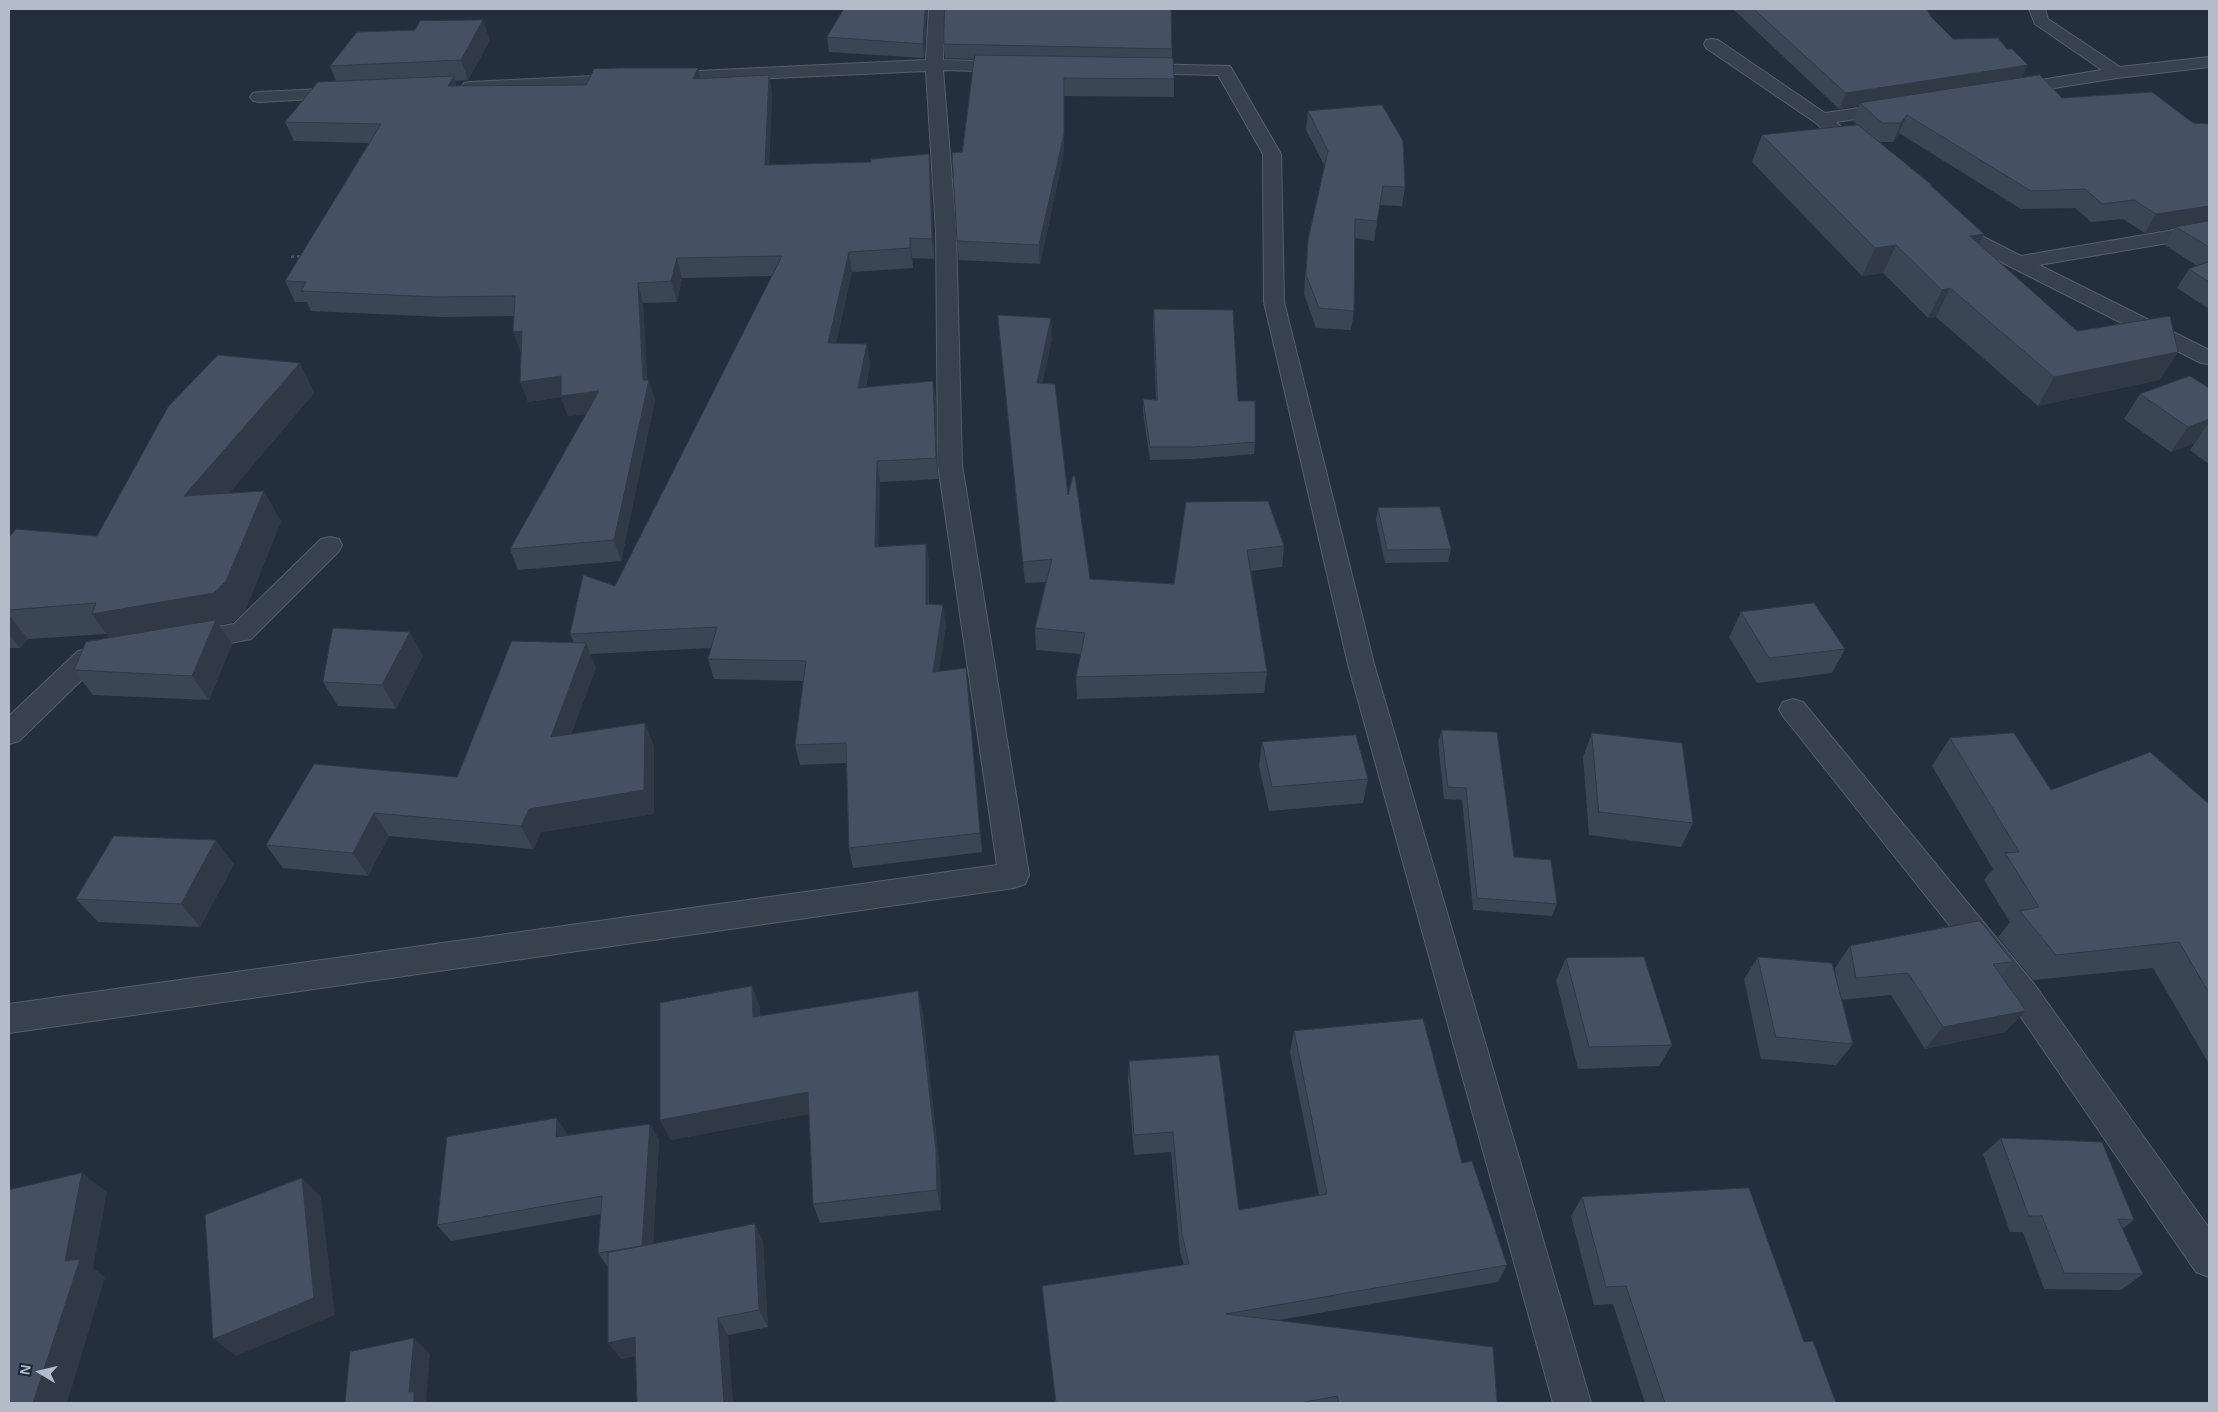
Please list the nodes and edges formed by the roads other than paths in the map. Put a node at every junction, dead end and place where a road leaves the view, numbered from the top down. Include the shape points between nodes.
1 (937, 9) edge
2 (2037, 9) edge
3 (1712, 44) dead end
4 (2209, 62) edge
5 (934, 65) junction
6 (1028, 67) edge
7 (1116, 68) edge
8 (2117, 72) junction
9 (448, 88) edge
10 (368, 92) edge
11 (1989, 93) edge
12 (259, 97) dead end
13 (1910, 105) edge
14 (1822, 120) junction
15 (1875, 164) edge
16 (1936, 214) edge
17 (2209, 230) edge
18 (2018, 263) junction
19 (2209, 358) edge
20 (330, 544) dead end
21 (165, 645) edge
22 (136, 650) edge
23 (1793, 709) dead end
24 (9, 733) edge
25 (9, 1019) edge
26 (2209, 1259) edge
27 (1572, 1403) edge

1 - 5 street
2 - 8 street via 2041,21
3 - 14 street
4 - 8 street
5 - 6 street
5 - 9 street
5 - 25 street via 946,230 950,465 1014,875
7 - 27 street via 1224,70 1272,154 1274,302 1347,607
8 - 11 street
10 - 12 street
13 - 14 street
14 - 15 street
16 - 18 street via 1951,227
17 - 18 street
18 - 19 street
20 - 21 street via 242,632
22 - 24 street via 87,658
23 - 26 street via 2023,994

